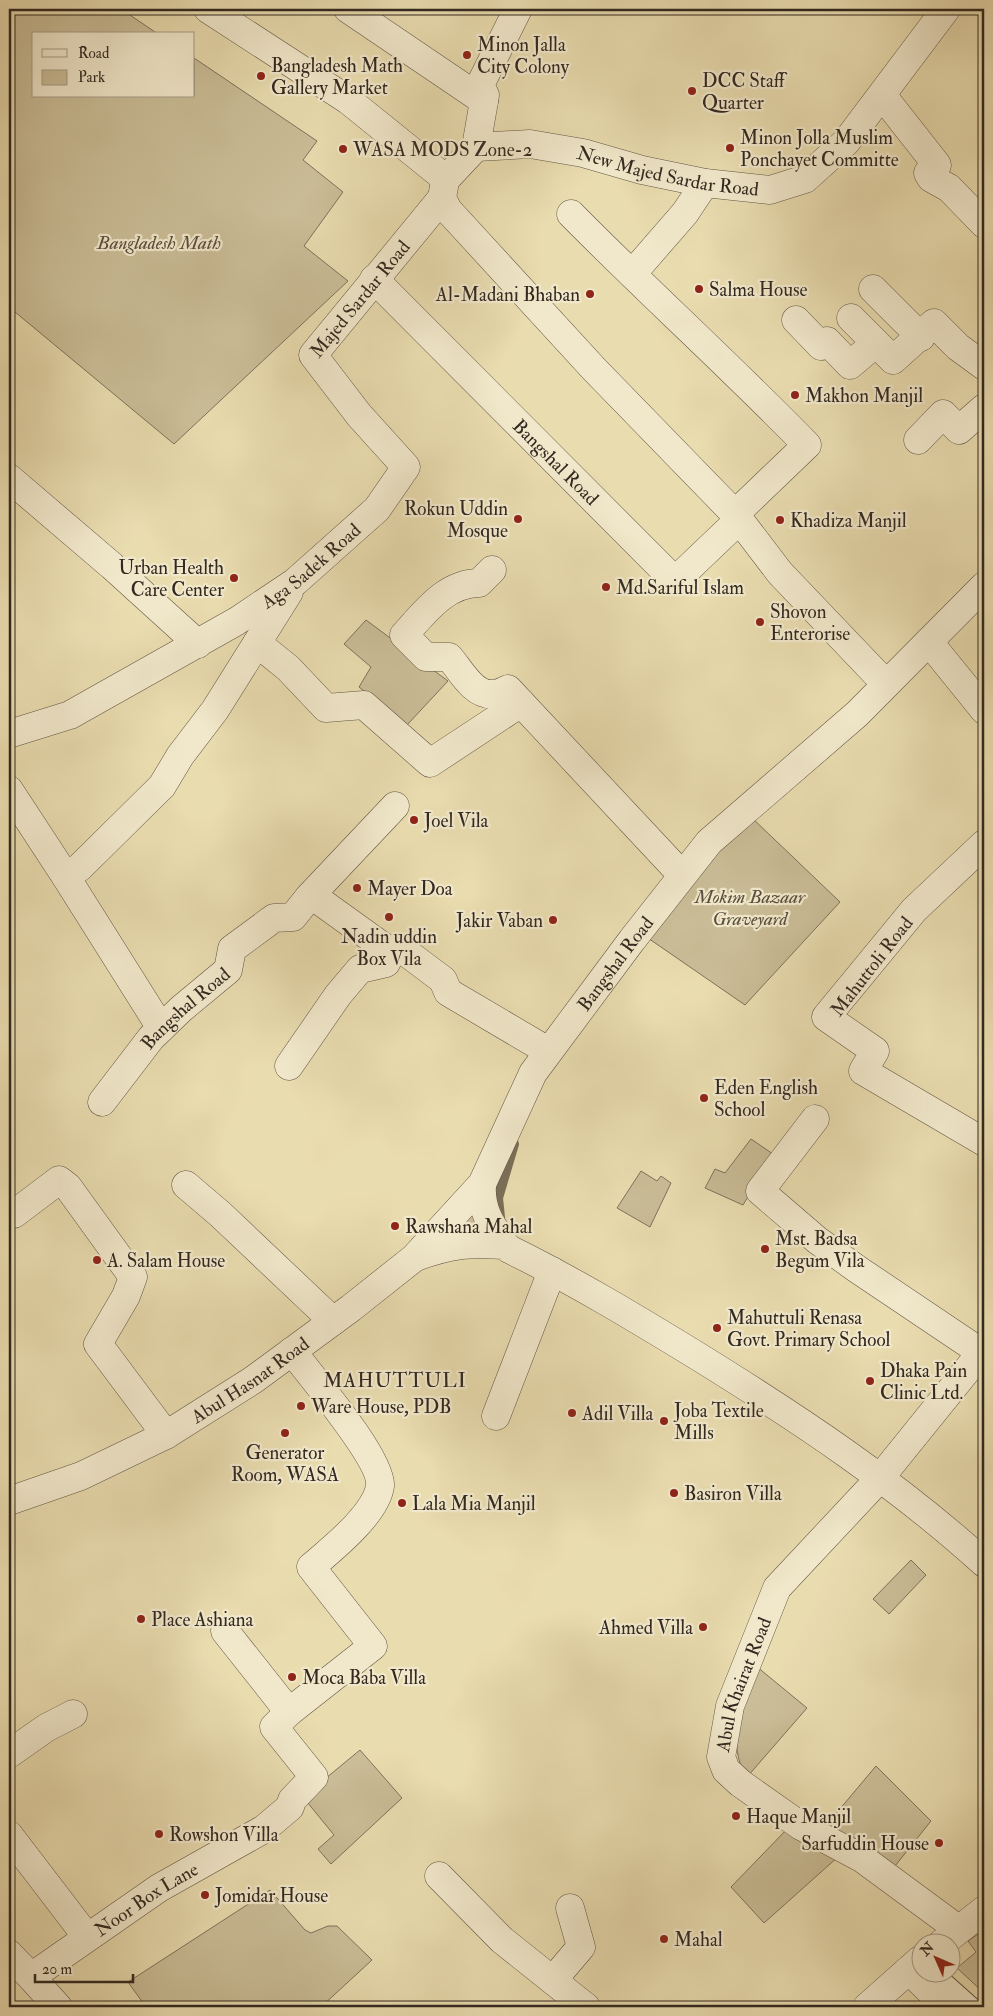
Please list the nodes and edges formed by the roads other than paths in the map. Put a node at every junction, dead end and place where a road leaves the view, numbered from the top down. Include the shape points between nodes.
1 (208, 9) edge
2 (348, 9) edge
3 (518, 9) edge
4 (946, 9) edge
5 (882, 95) junction
6 (484, 101) junction
7 (476, 147) junction
8 (706, 183) junction
9 (444, 188) junction
10 (570, 214) dead end
11 (984, 224) edge
12 (632, 274) junction
13 (374, 280) junction
14 (873, 289) dead end
15 (851, 318) dead end
16 (796, 320) dead end
17 (921, 337) junction
18 (876, 343) junction
19 (984, 366) edge
20 (984, 408) edge
21 (918, 440) dead end
22 (406, 468) joint
23 (9, 478) edge
24 (737, 517) junction
25 (492, 570) dead end
26 (295, 582) junction
27 (984, 586) edge
28 (257, 642) junction
29 (929, 642) junction
30 (198, 644) junction
31 (886, 684) junction
32 (521, 703) junction
33 (984, 710) edge
34 (9, 734) edge
35 (9, 790) edge
36 (395, 806) dead end
37 (979, 856) edge
38 (682, 875) junction
39 (66, 877) junction
40 (308, 897) junction
41 (393, 949) junction
42 (162, 1028) junction
43 (540, 1062) junction
44 (289, 1066) dead end
45 (102, 1102) dead end
46 (815, 1119) dead end
47 (984, 1142) edge
48 (482, 1184) junction
49 (186, 1185) dead end
50 (14, 1214) dead end
51 (505, 1244) junction
52 (414, 1258) junction
53 (552, 1271) junction
54 (333, 1321) junction
55 (292, 1351) junction
56 (983, 1351) edge
57 (496, 1416) dead end
58 (166, 1435) junction
59 (880, 1478) junction
60 (9, 1501) edge
61 (984, 1563) edge
62 (225, 1632) dead end
63 (289, 1712) junction
64 (73, 1714) dead end
65 (9, 1754) edge
66 (9, 1836) edge
67 (439, 1876) dead end
68 (570, 1908) dead end
69 (984, 1910) edge
70 (947, 1934) edge
71 (952, 1934) edge
72 (87, 1937) junction
73 (9, 1954) edge
74 (910, 1969) edge
75 (31, 1977) junction
76 (553, 1980) junction
77 (929, 1984) edge
78 (949, 1984) edge
79 (58, 2007) edge
80 (586, 2007) edge
81 (867, 2007) edge
82 (946, 2007) edge
83 (975, 2007) edge

1 - 9 street via 348,100
2 - 6 street
3 - 6 street via 480,85
4 - 5 street
5 - 8 street, New Majed Sardar Road via 846,142 805,179 770,190
5 - 11 street via 938,165 928,173 931,178 949,188
6 - 7 street
7 - 8 street, New Majed Sardar Road via 539,145 583,152 642,170
7 - 9 street
8 - 12 street via 685,213
9 - 13 street, Majed Sardar Road
9 - 24 street via 448,210 594,369
10 - 12 street
12 - 24 street, Bangshal Road via 806,445
13 - 22 street, Majed Sardar Road via 313,355 359,415
13 - 24 street, Bangshal Road via 675,581
14 - 17 street
15 - 18 street
16 - 18 street via 820,346 826,341 850,365
17 - 18 street via 892,360
17 - 19 street via 934,323 958,347
20 - 21 street via 960,430 943,414
22 - 26 street, Aga Sadek Road via 377,509
23 - 30 street
24 - 31 street via 780,573
25 - 32 street via 479,583 465,583 435,600 404,635 426,657 449,657 482,692 493,694 508,689
26 - 28 street
26 - 30 street, Aga Sadek Road
27 - 29 street, Bangshal Road
28 - 32 street via 288,668 326,708 364,705 430,763
28 - 39 street via 162,786
29 - 31 street, Bangshal Road
29 - 33 street
30 - 34 street, Aga Sadek Road via 70,715
31 - 38 street, Bangshal Road via 857,714 709,842
32 - 38 street
35 - 39 street
36 - 40 street
37 - 47 street, Mahuttoli Road via 914,910 826,1017 875,1051 863,1071
38 - 43 street, Bangshal Road
39 - 42 street
40 - 41 street via 385,948
40 - 42 street, Bangshal Road via 293,917 274,918 232,949 228,970
41 - 43 street via 403,950 443,980 448,992
41 - 44 street via 386,963 360,969
42 - 45 street, Bangshal Road
43 - 48 street, Bangshal Road
46 - 56 street via 760,1191 857,1269
48 - 51 street via 486,1216
48 - 52 street, Bangshal Road
49 - 54 street
50 - 58 street via 59,1180 68,1187 134,1278 98,1344
51 - 52 street via 459,1244
51 - 53 street
52 - 54 street, Abul Hasnat Road
53 - 57 street
53 - 59 street via 789,1412
54 - 55 street, Abul Hasnat Road
55 - 58 street, Abul Hasnat Road
55 - 63 street, Noor Box Lane via 368,1451 380,1487 354,1529 311,1567 373,1646
56 - 59 street, Abul Khairat Road
58 - 60 street, Abul Hasnat Road via 80,1476
59 - 61 street
59 - 70 street, Abul Khairat Road via 777,1588 730,1706 722,1756 726,1770 740,1784 801,1826 863,1858
62 - 63 street
63 - 72 street, Noor Box Lane via 274,1727 314,1777 290,1806 264,1829 159,1888
64 - 65 street
66 - 72 street
67 - 76 street via 502,1940
68 - 76 street via 581,1947
69 - 71 street, Abul Khairat Road
72 - 75 street, Noor Box Lane
73 - 75 street
74 - 81 street
75 - 79 street
76 - 80 street
77 - 82 street
78 - 83 lane

